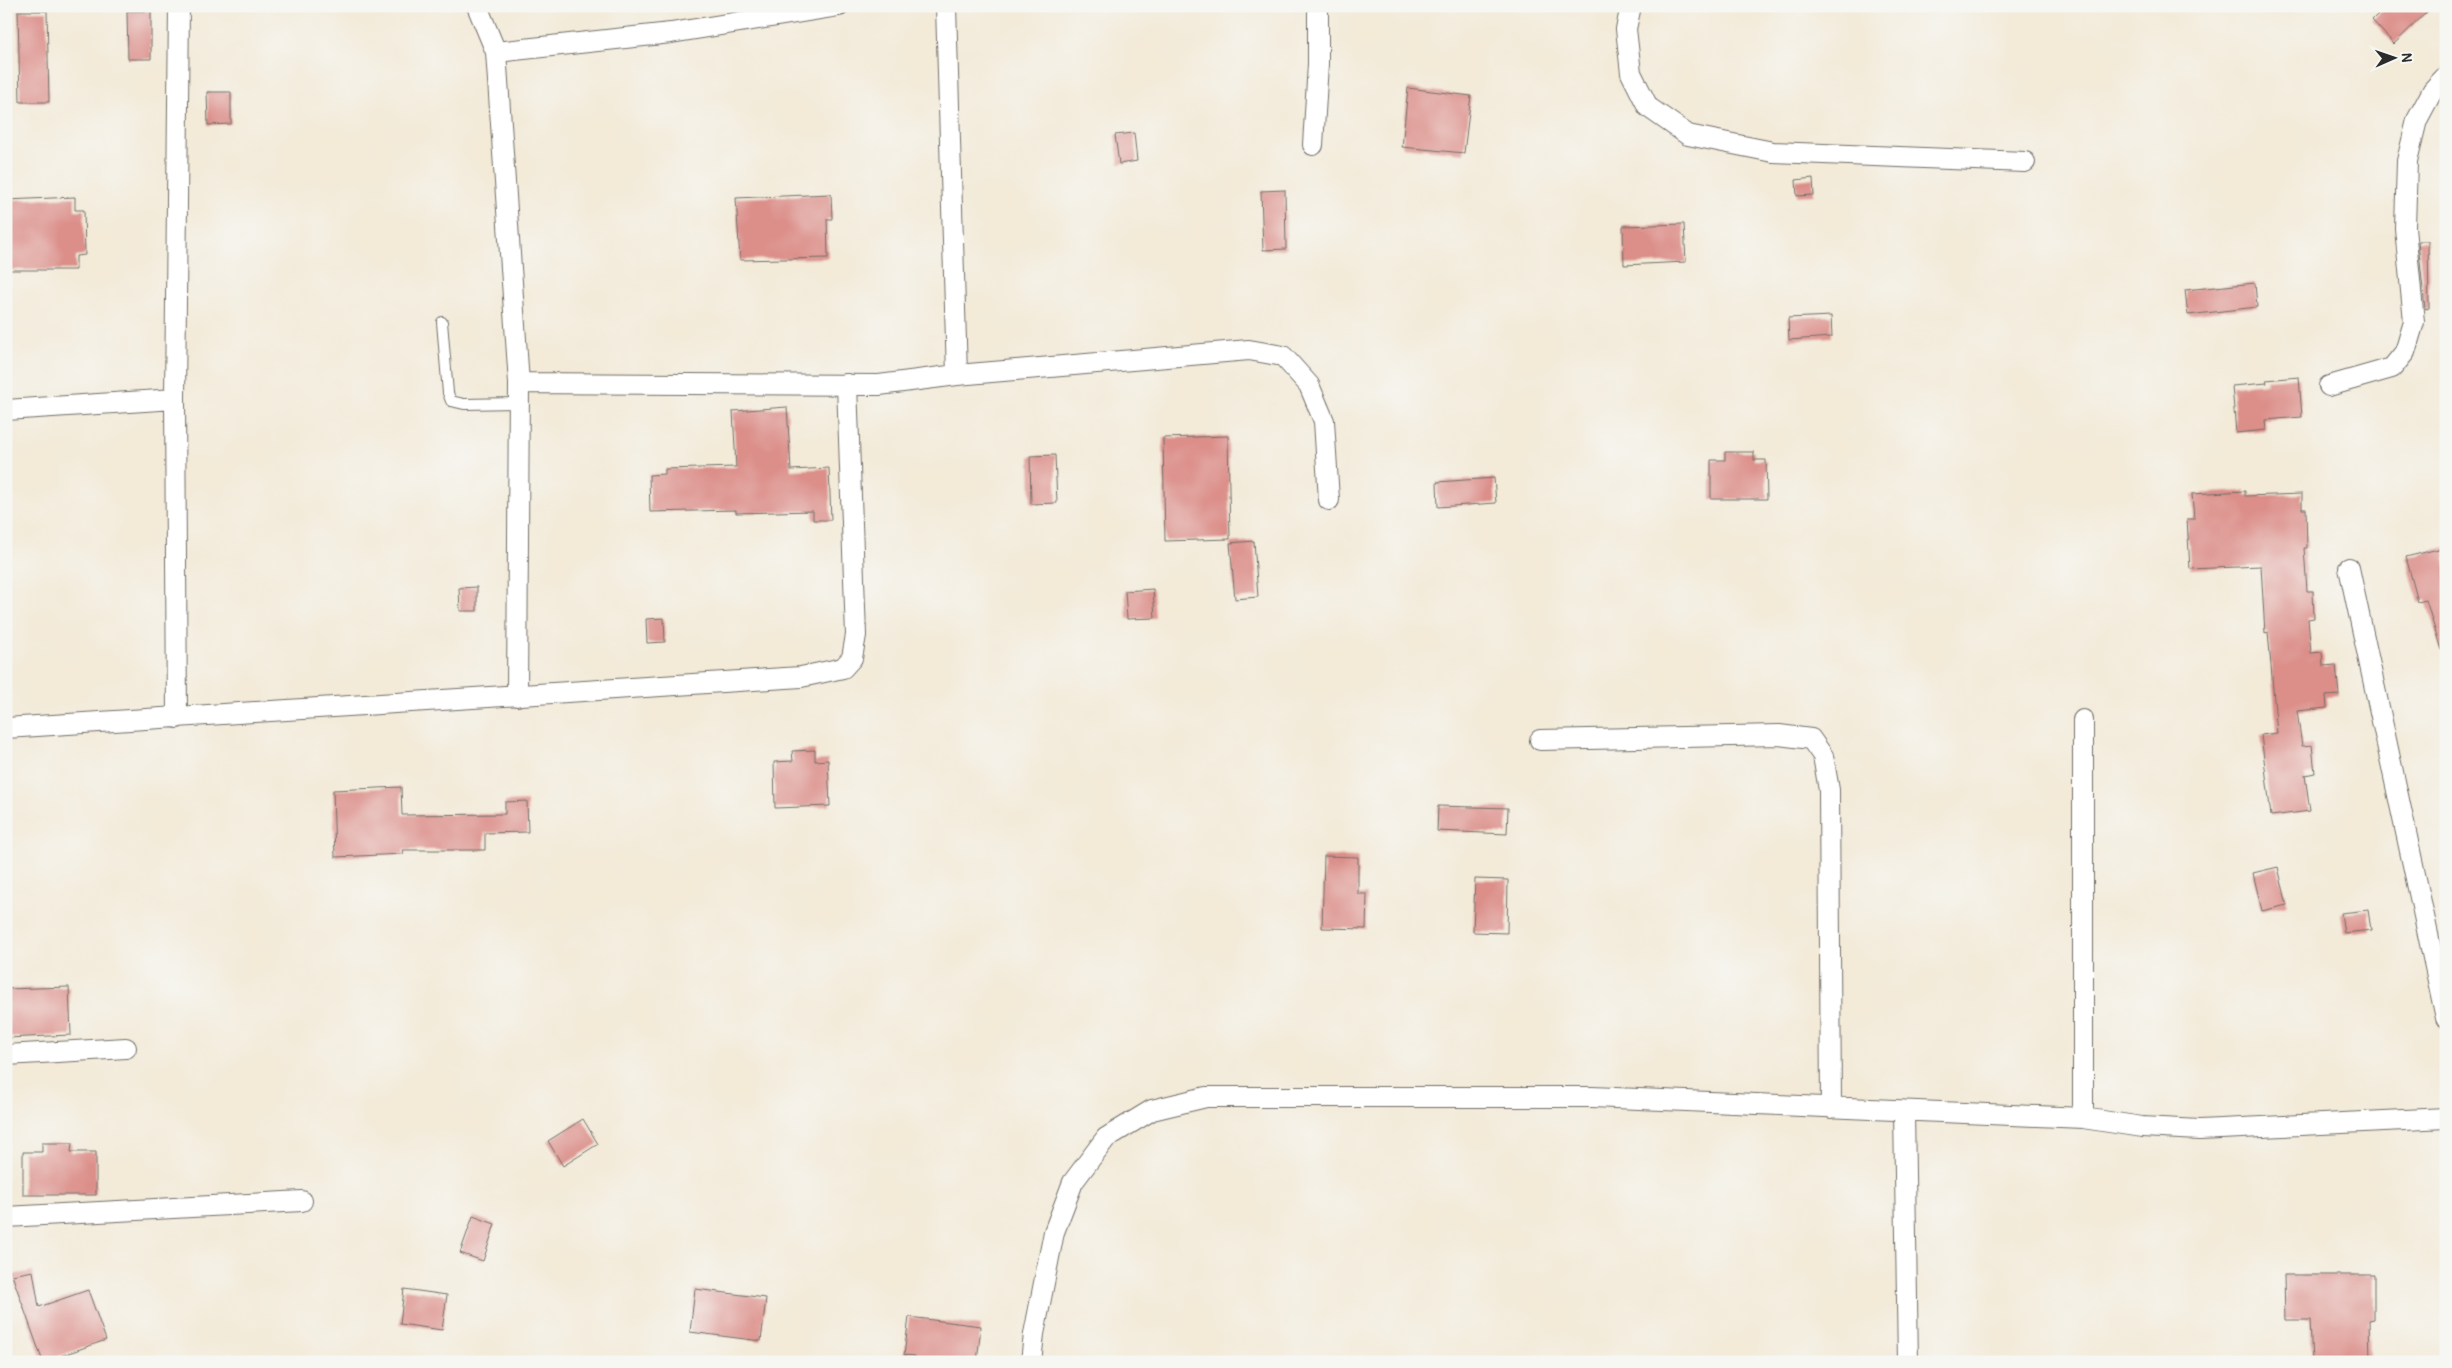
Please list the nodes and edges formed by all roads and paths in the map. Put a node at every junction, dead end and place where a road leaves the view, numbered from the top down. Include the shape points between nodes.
1 (179, 6) edge
2 (477, 6) edge
3 (838, 6) edge
4 (946, 6) edge
5 (1318, 6) edge
6 (1632, 6) edge
7 (496, 52) junction
8 (2446, 76) edge
9 (1313, 145) dead end
10 (2025, 162) dead end
11 (442, 322) dead end
12 (957, 375) junction
13 (847, 384) junction
14 (2329, 386) dead end
15 (519, 393) junction
16 (175, 399) junction
17 (6, 410) edge
18 (1329, 500) dead end
19 (2349, 568) dead end
20 (517, 696) junction
21 (177, 718) junction
22 (2083, 720) dead end
23 (6, 728) edge
24 (1540, 740) dead end
25 (2446, 1018) edge
26 (126, 1048) dead end
27 (6, 1055) edge
28 (1831, 1108) junction
29 (1904, 1111) junction
30 (2083, 1118) junction
31 (2446, 1118) edge
32 (302, 1201) dead end
33 (6, 1217) edge
34 (1031, 1362) edge
35 (1908, 1362) edge

1 - 16 street
2 - 7 street
3 - 7 street via 671,33
4 - 12 street
5 - 9 street
6 - 10 street via 1626,29 1631,73 1648,106 1688,135 1773,152
7 - 15 street
8 - 14 street via 2433,90 2417,120 2407,161 2405,228 2414,322 2405,352 2392,368
11 - 15 lane via 451,401 464,404
12 - 13 street via 879,385
12 - 18 street via 1249,350 1283,356 1309,385 1324,421
13 - 15 street
13 - 20 street via 856,635 852,658 843,668 801,677
15 - 20 street
16 - 17 street
16 - 21 street
19 - 25 street
20 - 21 street
21 - 23 street
22 - 30 street
24 - 28 street via 1779,735 1810,739 1823,756 1830,790
26 - 27 street
28 - 29 street
28 - 34 street via 1592,1097 1206,1097 1152,1110 1106,1138 1073,1182 1054,1232
29 - 30 street
29 - 35 street
30 - 31 street via 2142,1127 2200,1130
32 - 33 street

